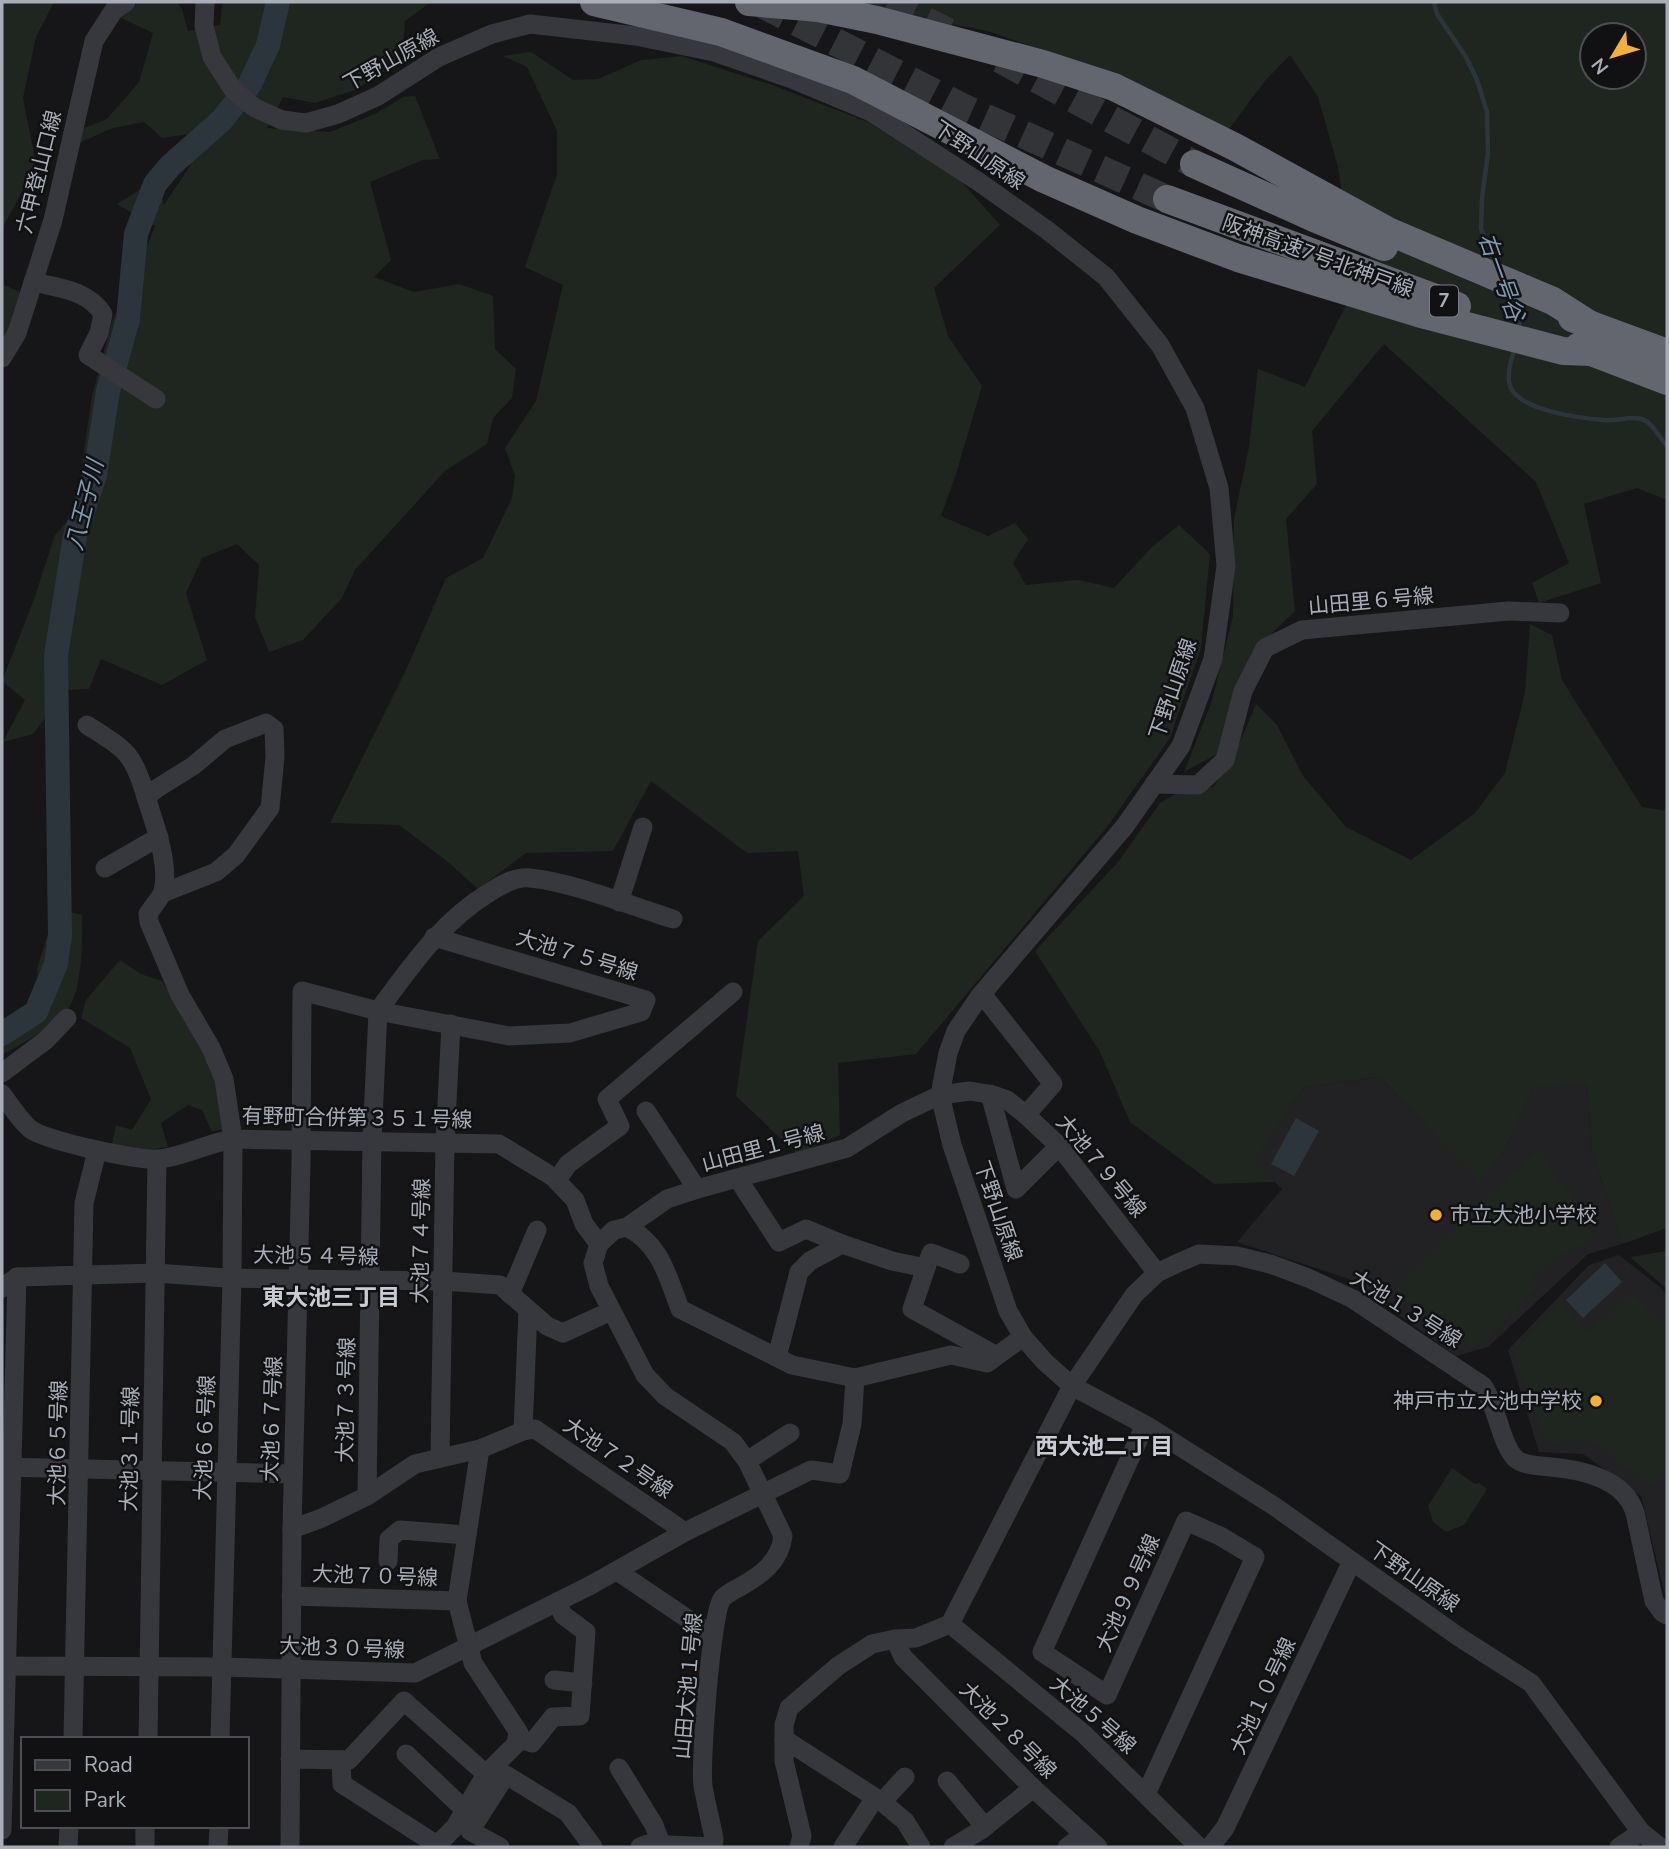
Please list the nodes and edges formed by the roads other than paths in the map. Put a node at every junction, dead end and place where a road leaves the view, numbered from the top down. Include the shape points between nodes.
1 (126, 2) edge
2 (205, 2) edge
3 (594, 2) edge
4 (749, 2) edge
5 (1194, 164) tunnel mouth
6 (1167, 200) tunnel mouth
7 (33, 282) junction
8 (1589, 324) junction
9 (1593, 352) junction
10 (1667, 353) edge
11 (2, 358) edge
12 (1667, 380) edge
13 (156, 399) dead end
14 (1560, 613) dead end
15 (87, 725) dead end
16 (1154, 784) junction
17 (146, 797) junction
18 (643, 827) dead end
19 (159, 837) junction
20 (105, 869) dead end
21 (163, 893) junction
22 (619, 902) junction
23 (673, 919) dead end
24 (435, 937) junction
25 (302, 991) joint
26 (733, 992) dead end
27 (982, 993) junction
28 (378, 1011) junction
29 (67, 1018) dead end
30 (451, 1024) junction
31 (2, 1073) edge
32 (2, 1094) edge
33 (990, 1094) junction
34 (940, 1095) junction
35 (646, 1111) dead end
36 (1026, 1115) junction
37 (233, 1139) junction
38 (300, 1139) junction
39 (372, 1140) junction
40 (445, 1142) junction
41 (1059, 1146) junction
42 (97, 1151) junction
43 (157, 1159) junction
44 (738, 1178) junction
45 (557, 1180) junction
46 (697, 1189) junction
47 (626, 1227) junction
48 (537, 1230) dead end
49 (599, 1244) junction
50 (842, 1244) junction
51 (960, 1264) dead end
52 (926, 1268) junction
53 (156, 1273) junction
54 (1157, 1273) junction
55 (85, 1276) junction
56 (232, 1278) junction
57 (298, 1279) junction
58 (371, 1280) junction
59 (444, 1281) junction
60 (9, 1283) edge
61 (510, 1294) junction
62 (528, 1310) junction
63 (611, 1311) junction
64 (1023, 1337) junction
65 (997, 1356) junction
66 (777, 1357) junction
67 (855, 1378) junction
68 (1072, 1386) junction
69 (1145, 1425) junction
70 (523, 1432) junction
71 (790, 1433) dead end
72 (480, 1449) junction
73 (440, 1458) junction
74 (747, 1461) junction
75 (6, 1467) edge
76 (80, 1469) junction
77 (152, 1470) junction
78 (227, 1472) junction
79 (293, 1474) junction
80 (763, 1493) junction
81 (367, 1496) junction
82 (292, 1529) junction
83 (685, 1532) junction
84 (467, 1535) junction
85 (1352, 1561) junction
86 (387, 1562) dead end
87 (617, 1571) junction
88 (291, 1596) junction
89 (457, 1601) junction
90 (557, 1602) junction
91 (1667, 1615) edge
92 (950, 1623) junction
93 (713, 1636) junction
94 (895, 1639) junction
95 (467, 1646) junction
96 (4, 1666) edge
97 (150, 1666) junction
98 (222, 1667) junction
99 (76, 1668) junction
100 (291, 1669) junction
101 (408, 1673) junction
102 (554, 1680) dead end
103 (583, 1683) junction
104 (404, 1701) junction
105 (73, 1737) edge
106 (148, 1737) edge
107 (220, 1737) edge
108 (517, 1738) junction
109 (784, 1739) junction
110 (406, 1754) dead end
111 (290, 1759) junction
112 (341, 1760) junction
113 (619, 1768) dead end
114 (486, 1774) junction
115 (905, 1777) dead end
116 (947, 1781) dead end
117 (1033, 1788) junction
118 (1146, 1794) junction
119 (878, 1800) junction
120 (465, 1810) junction
121 (985, 1826) junction
122 (69, 1828) edge
123 (145, 1828) edge
124 (219, 1828) edge
125 (2, 1830) edge
126 (1641, 1832) junction
127 (1091, 1841) edge
128 (661, 1844) junction
129 (436, 1846) edge
130 (68, 1847) edge
131 (145, 1847) edge
132 (218, 1847) edge
133 (290, 1847) edge
134 (500, 1847) edge
135 (593, 1847) edge
136 (640, 1847) edge
137 (713, 1847) edge
138 (799, 1847) edge
139 (843, 1847) edge
140 (921, 1847) edge
141 (953, 1847) edge
142 (1067, 1847) edge
143 (1199, 1847) edge
144 (1210, 1847) edge
145 (1619, 1847) edge
146 (1660, 1847) edge

1 - 7 street, 六甲登山口線 via 114,10 94,41 53,220
2 - 16 street, 下野山原線 via 204,26 212,57 234,90 255,108 282,120 306,122 338,114 378,96 439,57 492,34 530,24 635,36 714,52 871,112 979,181 1106,277 1160,345 1195,408 1219,488 1226,566 1213,659 1181,746
3 - 9 highway via 722,32 853,80 1044,179 1183,239 1425,315 1563,351
4 - 8 highway via 818,8 877,20 1114,88 1235,147 1390,232 1553,301
5 - 8 highway, 阪神高速7号北神戸線 / 7 via 1399,254
6 - 9 highway, 阪神高速7号北神戸線 / 7
7 - 11 street, 六甲登山口線 via 17,333
7 - 13 street via 74,291 96,303 103,314 88,355
8 - 10 highway, 阪神高速7号北神戸線 / 7
9 - 12 highway, 阪神高速7号北神戸線 / 7
14 - 16 street, 山田里６号線 via 1509,611 1302,630 1265,648 1242,691 1226,760 1198,785
15 - 17 street via 123,749 137,767
16 - 27 street, 下野山原線 via 1125,826
17 - 19 street
17 - 21 street via 225,739 266,723 274,729 270,808 236,855 216,872
18 - 22 street
19 - 20 street
19 - 21 street
21 - 37 street, 大池６６号線 via 148,914 149,922 224,1079
22 - 23 street
22 - 24 street via 527,877 504,884 468,905
24 - 28 street
24 - 30 street, 大池７５号線 via 646,1000 641,1012 569,1033 509,1035
25 - 28 street, 大池７５号線
25 - 38 street, 大池６７号線
26 - 45 street via 607,1099 620,1126 568,1164
27 - 34 street, 下野山原線 via 956,1031
27 - 36 street, 大池７９号線 via 1053,1084
28 - 30 street, 大池７５号線
28 - 39 street, 大池７３号線
29 - 31 street
30 - 40 street, 大池７４号線
32 - 42 street, 有野町合併第３５１号線 via 30,1130
33 - 34 street, 山田里１号線
33 - 36 street
33 - 41 street via 1016,1189
34 - 44 street, 山田里１号線 via 847,1148
34 - 64 street, 下野山原線 via 981,1235 1008,1311
35 - 46 street
36 - 41 street, 大池７９号線
37 - 38 street, 有野町合併第３５１号線
37 - 43 street, 有野町合併第３５１号線
37 - 56 street, 大池６６号線
38 - 39 street, 有野町合併第３５１号線
38 - 57 street, 大池６７号線
39 - 40 street, 有野町合併第３５１号線
39 - 58 street, 大池７３号線
40 - 45 street, 有野町合併第３５１号線 via 499,1144
40 - 59 street, 大池７４号線
41 - 54 street, 大池７９号線
42 - 43 street, 有野町合併第３５１号線
42 - 55 street, 大池６５号線 via 84,1203
43 - 53 street, 大池３１号線
44 - 46 street, 山田里１号線
44 - 50 street via 779,1242 806,1229
45 - 49 street via 575,1200 583,1224
46 - 47 street, 山田里１号線 via 667,1199
47 - 49 street, 山田里１号線 via 614,1230
47 - 66 street via 639,1233 658,1253 680,1309
48 - 61 street
49 - 63 street, 山田大池１号線 via 593,1263
50 - 52 street
50 - 66 street via 799,1272
51 - 52 street via 930,1254
52 - 65 street via 912,1310
53 - 55 street, 大池５４号線
53 - 56 street, 大池５４号線
53 - 77 street, 大池３１号線
54 - 68 street, 大池１３号線 via 1134,1295
54 - 91 street, 大池１３号線 via 1199,1254 1270,1264 1353,1299 1483,1386 1509,1452 1518,1461 1585,1471 1625,1494 1632,1503 1654,1601
55 - 60 street, 大池５４号線
55 - 76 street, 大池６５号線
56 - 57 street, 大池５４号線
56 - 78 street, 大池６６号線
57 - 58 street, 大池５４号線
57 - 79 street, 大池６７号線
58 - 59 street, 大池５４号線
58 - 81 street, 大池７３号線
59 - 61 street, 大池５４号線 via 500,1285
59 - 73 street, 大池７４号線
60 - 75 street
61 - 62 street, 大池５４号線
62 - 63 street, 大池５４号線 via 564,1333
62 - 70 street
63 - 74 street, 山田大池１号線 via 645,1375 665,1396 733,1442
64 - 65 street
64 - 68 street, 下野山原線
65 - 67 street via 987,1363 951,1355
66 - 67 street via 792,1365
67 - 80 street, 大池３０号線 via 852,1424 839,1474 811,1470
68 - 69 street, 下野山原線
68 - 92 street, 大池１３号線
69 - 85 street, 下野山原線
69 - 118 street, 大池９９号線 via 1042,1652 1107,1695 1186,1521 1255,1557
70 - 72 street
70 - 83 street, 大池７２号線 via 535,1429
71 - 74 street
72 - 73 street
72 - 84 street, 大池７０号線
73 - 81 street via 415,1464
74 - 80 street, 山田大池１号線
75 - 76 street
75 - 96 street
76 - 77 street
76 - 99 street, 大池６５号線
77 - 78 street
77 - 97 street, 大池３１号線
78 - 79 street
78 - 98 street, 大池６６号線
79 - 82 street, 大池６７号線
80 - 83 street, 大池３０号線
80 - 93 street, 山田大池１号線 via 783,1536 782,1549 757,1577 723,1597
81 - 82 street
82 - 88 street, 大池６７号線
83 - 87 street, 大池３０号線
84 - 86 street via 400,1530 389,1539
84 - 89 street, 大池７０号線
85 - 126 street, 下野山原線 via 1531,1683
85 - 144 street, 大池１０号線 via 1226,1828
87 - 90 street, 大池３０号線
87 - 93 street
88 - 89 street, 大池７０号線
88 - 100 street, 大池６７号線
89 - 95 street, 大池７０号線
90 - 95 street, 大池３０号線
90 - 103 street via 563,1615 586,1632
92 - 94 street via 916,1638
92 - 118 street, 大池５号線 via 1084,1734
93 - 137 street, 山田大池１号線 via 703,1785
94 - 109 street via 872,1644 838,1666 789,1708
94 - 117 street, 大池２８号線 via 903,1657
95 - 101 street, 大池３０号線
95 - 108 street, 大池７０号線 via 472,1663 519,1733
96 - 99 street, 大池３０号線
96 - 125 street
97 - 98 street, 大池３０号線
97 - 99 street, 大池３０号線
97 - 106 street, 大池３１号線
98 - 100 street, 大池３０号線
98 - 107 street, 大池６６号線
99 - 105 street, 大池６５号線
100 - 101 street, 大池３０号線
100 - 111 street, 大池６７号線
101 - 104 street
102 - 103 street
103 - 108 street via 580,1716 553,1717 532,1743
104 - 112 street via 349,1760
104 - 114 street
108 - 114 street
109 - 119 street
109 - 138 street via 788,1786 802,1836
110 - 120 street
111 - 112 street
111 - 133 street, 大池６７号線
112 - 129 street via 342,1784
113 - 128 street
114 - 120 street
115 - 119 street
116 - 121 street
117 - 121 street
117 - 127 street, 大池２８号線
118 - 143 street, 大池５号線
119 - 139 street
119 - 140 street via 905,1821
120 - 129 street via 456,1827
121 - 141 street
122 - 130 street
123 - 131 street
124 - 132 street
126 - 145 street
126 - 146 street, 下野山原線
127 - 142 street
128 - 136 street
128 - 137 street
134 - 135 street via 470,1831 506,1775 568,1813

